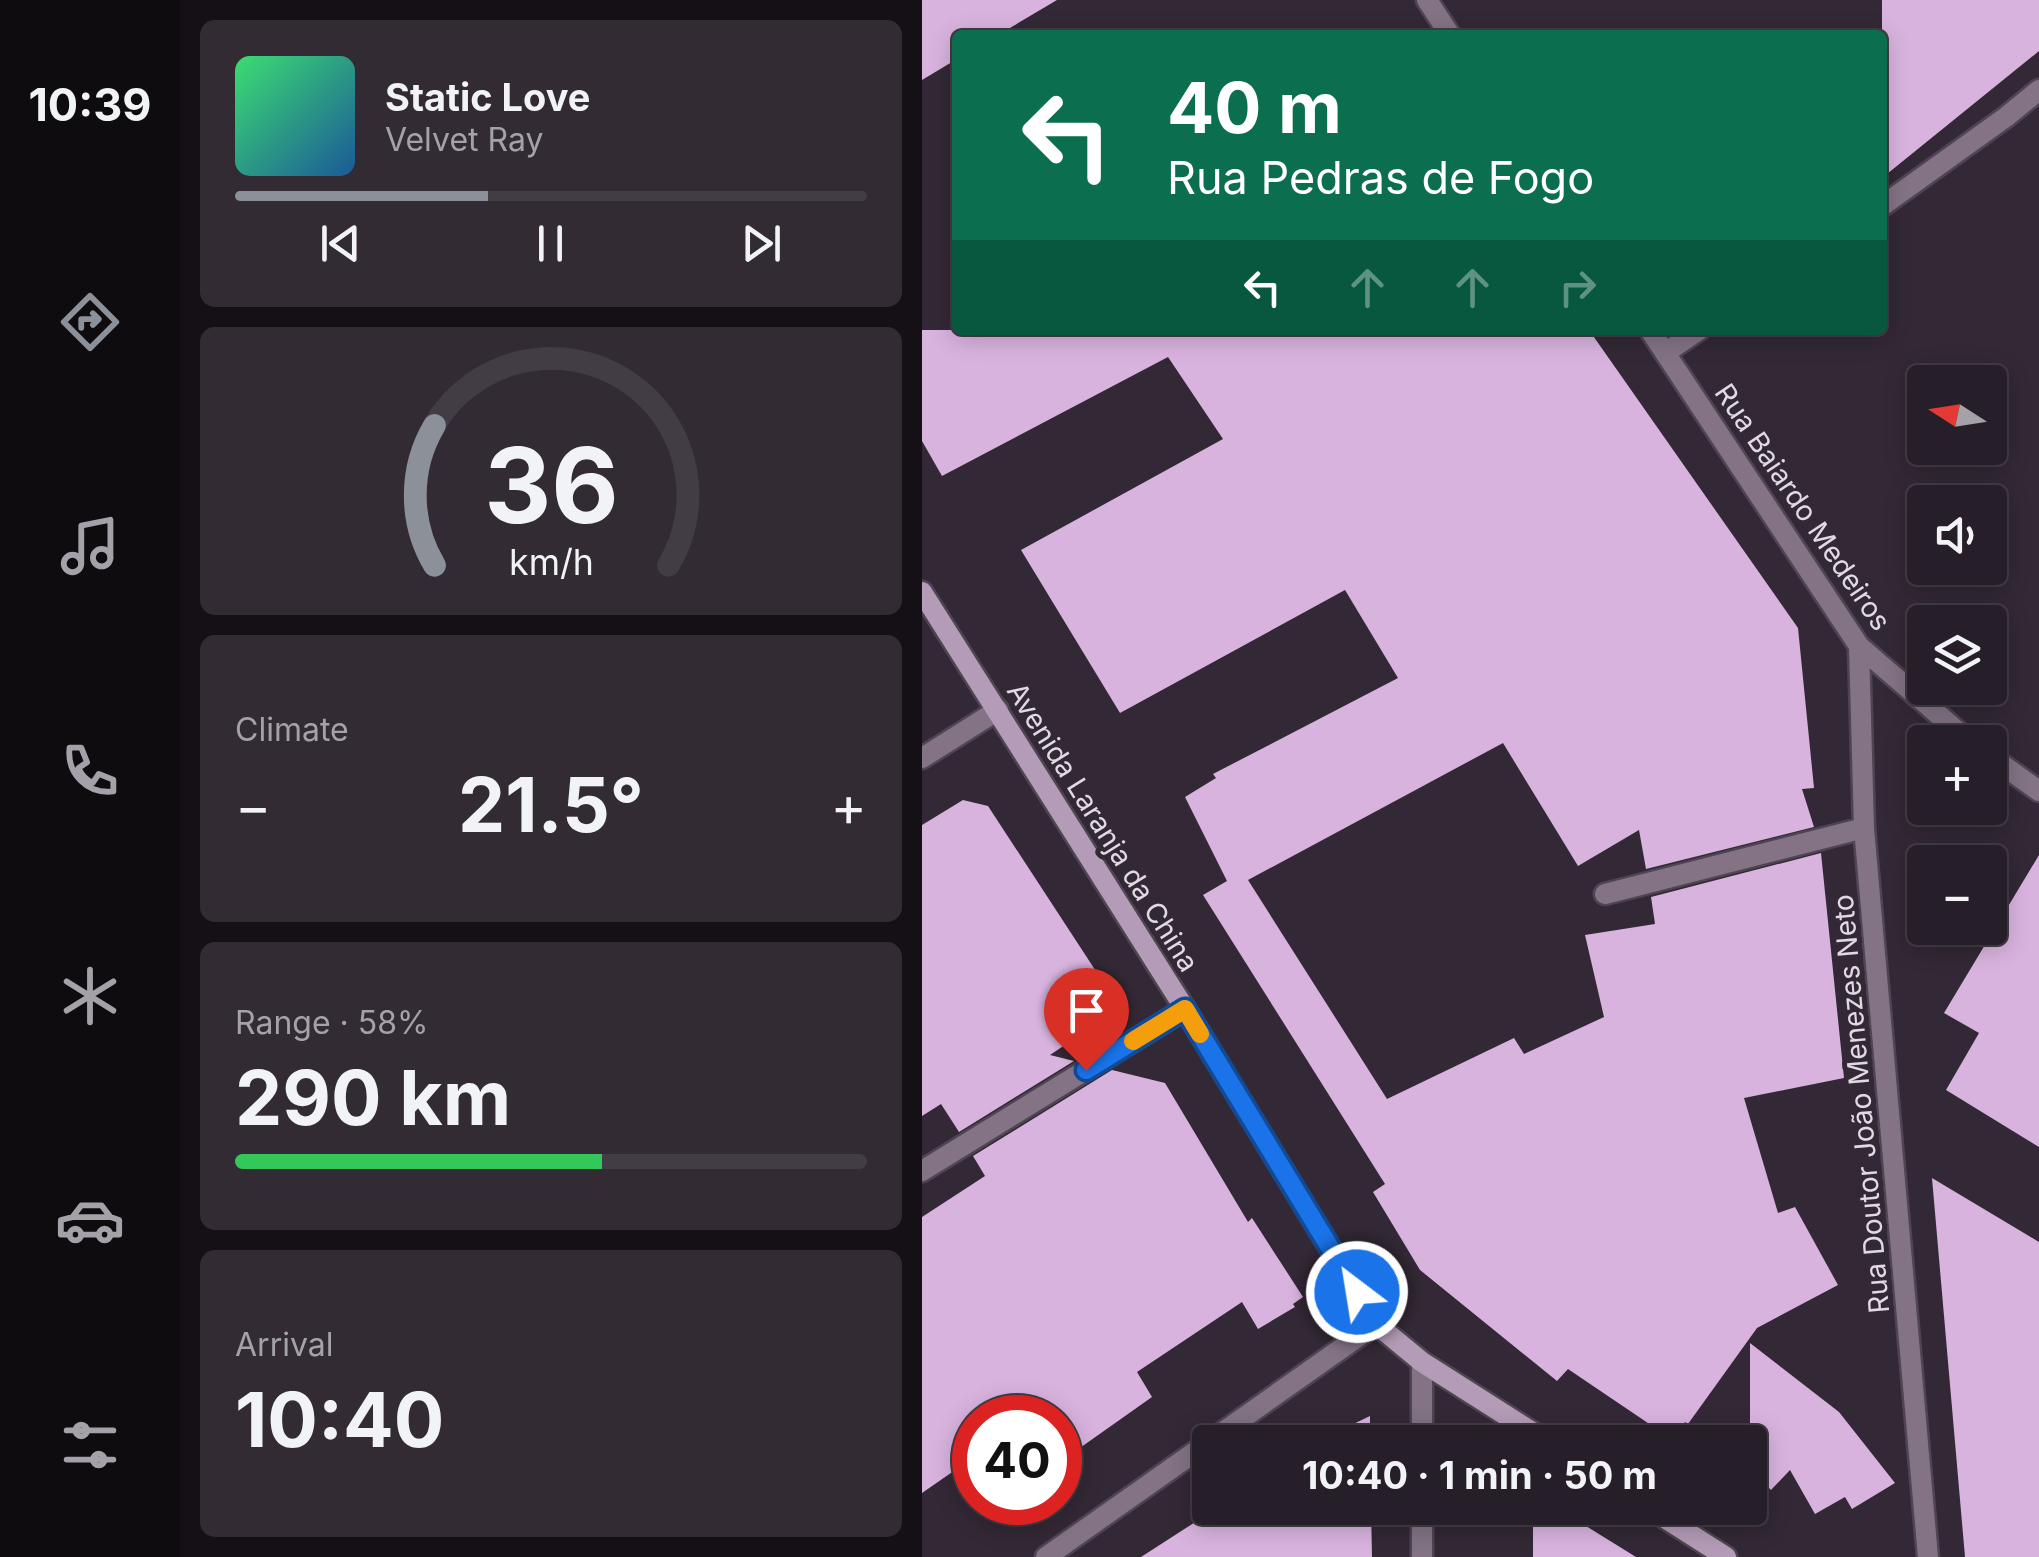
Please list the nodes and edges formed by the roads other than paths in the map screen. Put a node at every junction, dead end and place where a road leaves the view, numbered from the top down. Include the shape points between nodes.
1 (1427, 0) edge
2 (1447, 30) edge
3 (2038, 90) edge
4 (1887, 202) edge
5 (1653, 335) edge
6 (1692, 335) edge
7 (1665, 353) junction
8 (922, 592) edge
9 (1859, 646) junction
10 (998, 710) junction
11 (1950, 725) edge
12 (922, 758) edge
13 (2007, 768) edge
14 (2038, 791) edge
15 (1864, 828) junction
16 (1605, 894) dead end
17 (1185, 1009) junction
18 (922, 1172) edge
19 (1376, 1324) junction
20 (1422, 1362) junction
21 (1422, 1425) edge
22 (1521, 1425) edge
23 (1422, 1525) edge
24 (1676, 1525) edge
25 (1046, 1557) edge
26 (1422, 1557) edge
27 (1726, 1557) edge
28 (1928, 1557) edge

1 - 2 street
3 - 4 street
5 - 7 street, Rua Baiardo Medeiros
6 - 7 street
7 - 9 street, Rua Baiardo Medeiros
8 - 10 street, Avenida Laranja da China
9 - 11 street, Rua Baiardo Medeiros
9 - 15 street, Rua Doutor João Menezes Neto
10 - 12 street
10 - 17 street, Avenida Laranja da China
13 - 14 street
15 - 16 street
15 - 28 street, Rua Doutor João Menezes Neto
17 - 18 street
17 - 19 street, Avenida Laranja da China
19 - 20 street, Avenida Laranja da China
19 - 25 street
20 - 21 street
20 - 22 street, Avenida Laranja da China
23 - 26 street
24 - 27 street

